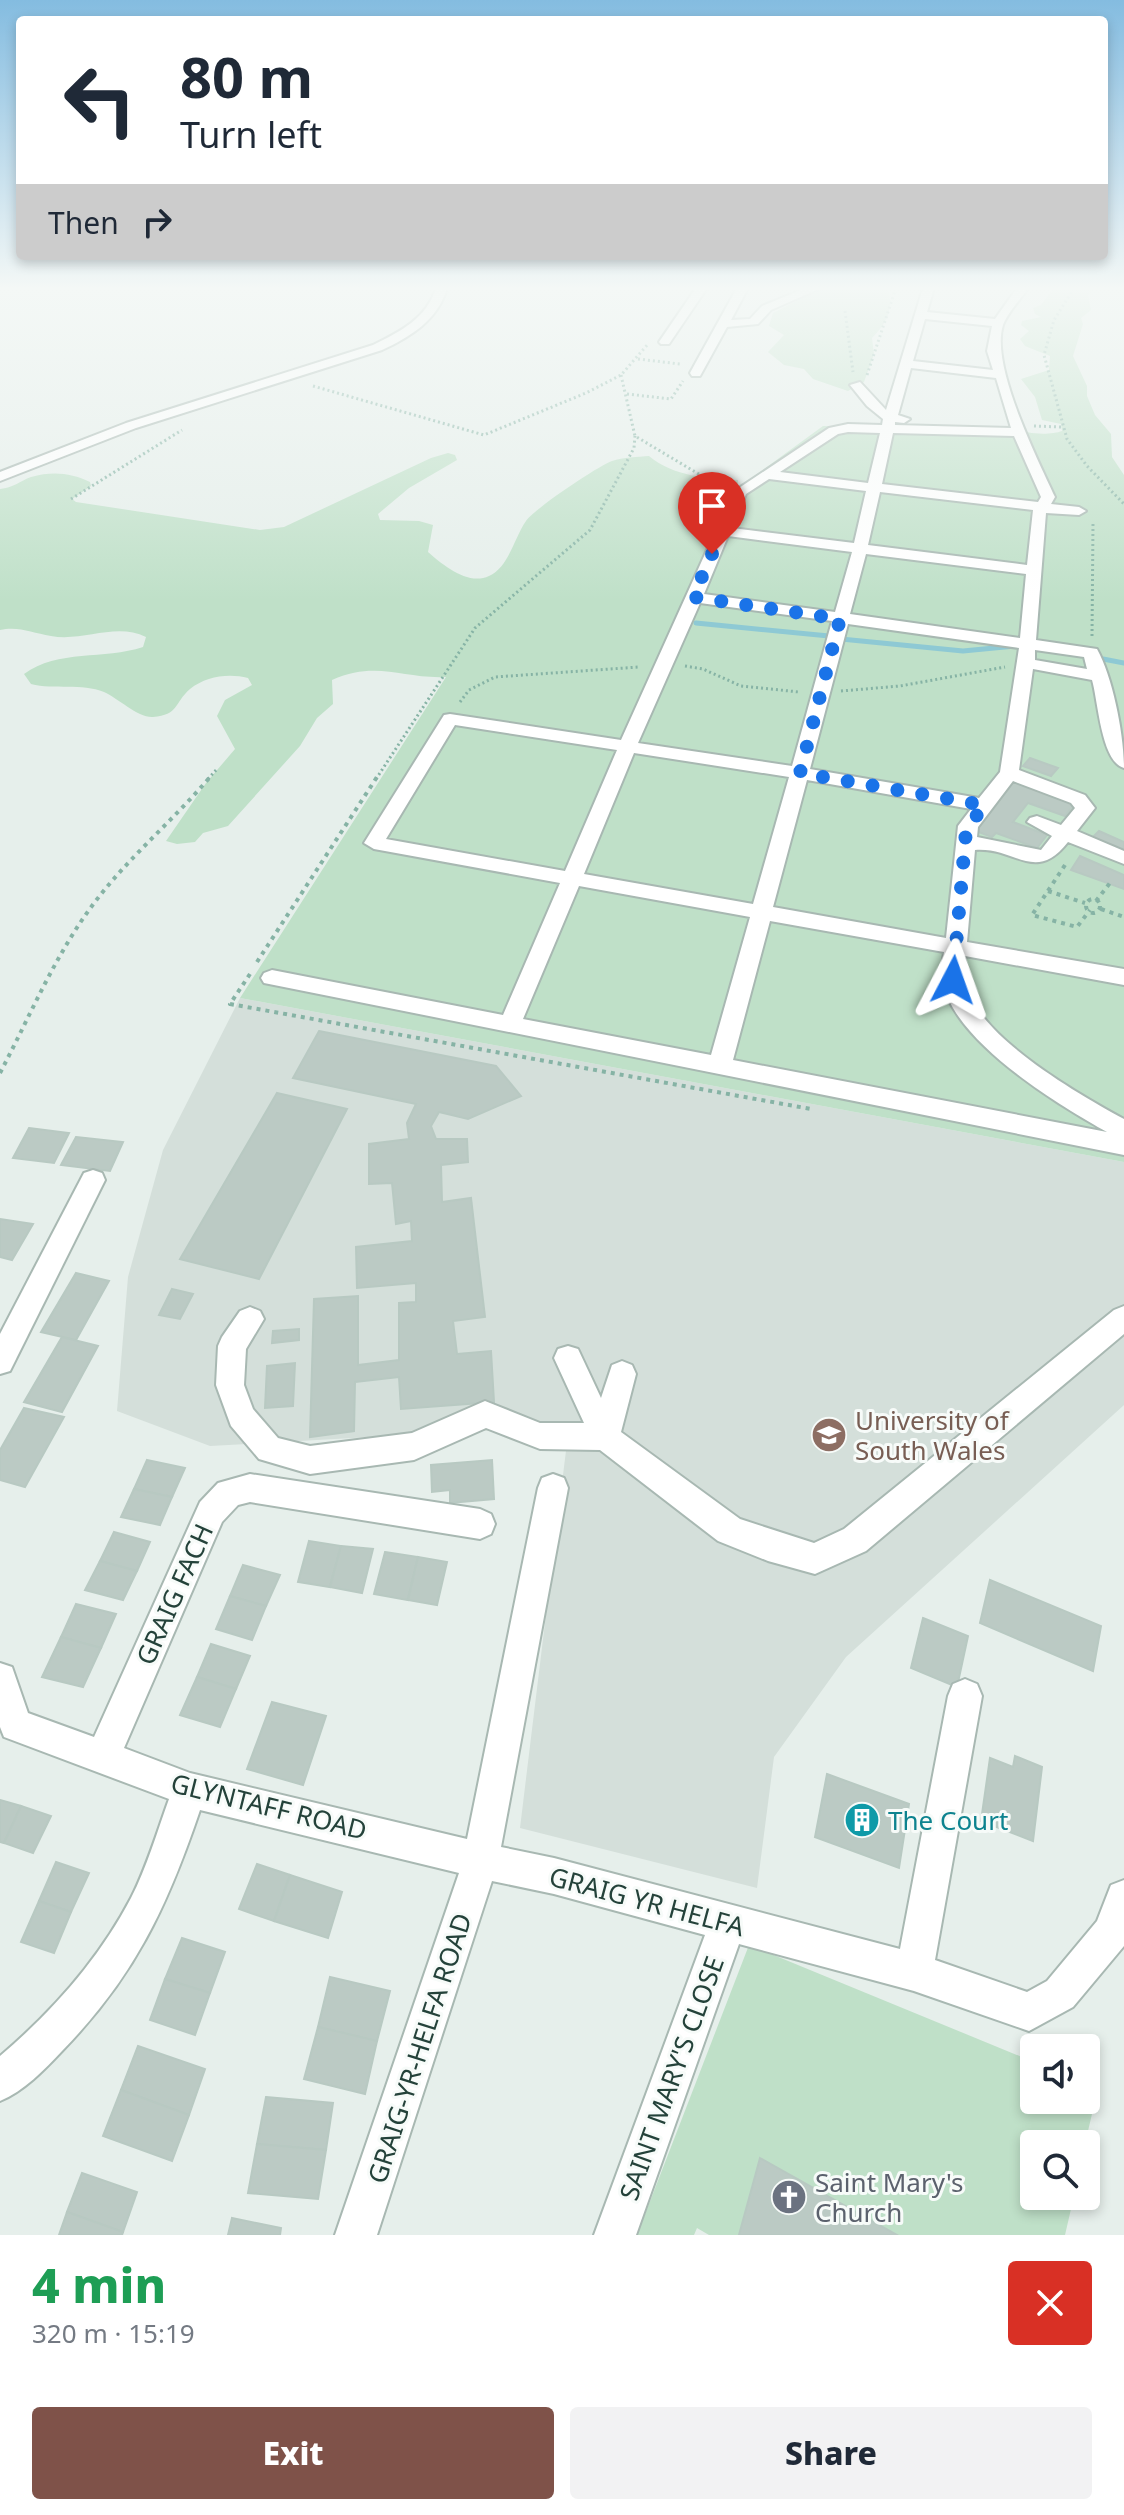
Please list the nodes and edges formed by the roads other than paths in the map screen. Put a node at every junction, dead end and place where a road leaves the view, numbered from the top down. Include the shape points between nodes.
1 (232, 392) edge
2 (862, 392) edge
3 (898, 392) edge
4 (1007, 392) edge
5 (890, 424) junction
6 (1017, 425) junction
7 (766, 475) junction
8 (0, 477) edge
9 (875, 488) junction
10 (1042, 508) junction
11 (1079, 511) road end
12 (722, 531) junction
13 (860, 549) junction
14 (1034, 570) junction
15 (693, 597) junction
16 (840, 619) junction
17 (1027, 644) junction
18 (1026, 663) junction
19 (1098, 676) junction
20 (627, 746) junction
21 (1124, 762) edge
22 (800, 773) junction
23 (1009, 773) junction
24 (984, 805) junction
25 (1037, 822) dead end
26 (966, 844) junction
27 (1068, 845) junction
28 (1124, 858) edge
29 (571, 877) junction
30 (761, 912) junction
31 (956, 947) junction
32 (1124, 977) edge
33 (272, 978) dead end
34 (510, 1024) junction
35 (720, 1065) junction
36 (1124, 1130) edge
37 (1124, 1145) edge
38 (93, 1180) dead end
39 (1124, 1318) edge
40 (250, 1319) dead end
41 (568, 1358) dead end
42 (0, 1362) edge
43 (622, 1374) dead end
44 (605, 1437) junction
45 (553, 1488) dead end
46 (480, 1524) dead end
47 (0, 1679) edge
48 (965, 1696) dead end
49 (103, 1757) junction
50 (190, 1790) junction
51 (481, 1861) junction
52 (1124, 1898) edge
53 (728, 1922) junction
54 (914, 1972) junction
55 (0, 2081) edge
56 (356, 2235) edge
57 (615, 2235) edge

1 - 8 street via 132,424
2 - 5 street
3 - 5 street
4 - 6 street
5 - 6 street
5 - 7 street via 834,431
5 - 9 street
6 - 10 street via 1048,497
7 - 9 street
7 - 12 street via 740,492
9 - 10 street
9 - 13 street
10 - 11 street
10 - 14 street
12 - 13 street
12 - 15 street
13 - 14 street
13 - 16 street
14 - 17 street
15 - 16 street
15 - 20 street
16 - 17 street
16 - 22 street
17 - 18 street
17 - 19 street via 1091,653
18 - 19 street
18 - 23 street
19 - 21 street via 1115,747
20 - 22 street
20 - 29 street
20 - 29 street via 450,719 374,843
22 - 24 street
22 - 30 street
23 - 24 street
23 - 27 street via 1084,804
24 - 26 street via 968,826
25 - 27 street
26 - 27 street via 1039,857
26 - 31 street
27 - 28 street
29 - 30 street
29 - 34 street
30 - 31 street
30 - 35 street
31 - 32 street
31 - 36 street via 953,980 982,1029 1041,1081
33 - 34 street
34 - 35 street
35 - 37 street
38 - 42 street
39 - 44 street via 855,1540 815,1559 729,1530
40 - 44 street via 232,1346 230,1385 241,1417 269,1449 310,1460 414,1446 485,1414 540,1436
41 - 44 street
43 - 44 street
45 - 51 street
46 - 49 street, GRAIG FACH via 250,1488 229,1493 211,1512
47 - 49 street, GLYNTAFF ROAD via 16,1725
48 - 54 street
49 - 50 street, GLYNTAFF ROAD
50 - 51 street, GLYNTAFF ROAD
50 - 55 street via 143,1911 104,1971 30,2057
51 - 53 street, GRAIG YR HELFA
51 - 56 street, GRAIG-YR-HELFA ROAD
52 - 54 street, GRAIG YR HELFA via 1111,1933 1060,1994 1029,2012
53 - 54 street, GRAIG YR HELFA
53 - 57 street, SAINT MARY'S CLOSE

